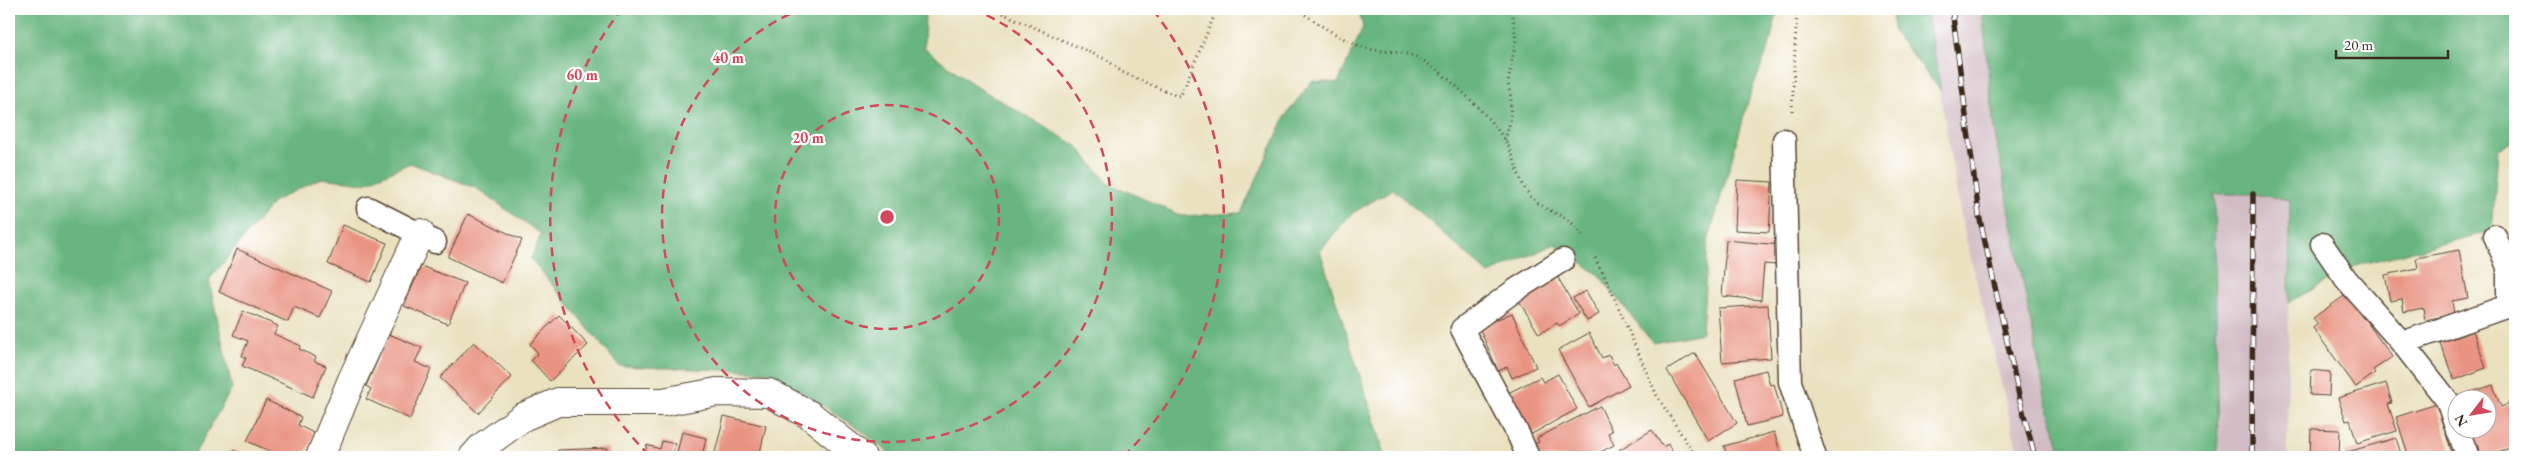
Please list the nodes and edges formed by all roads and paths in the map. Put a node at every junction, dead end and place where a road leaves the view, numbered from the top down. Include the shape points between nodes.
1 (992, 9) edge
2 (1217, 9) edge
3 (1297, 9) edge
4 (1512, 9) edge
5 (1797, 9) edge
6 (1504, 140) junction
7 (1784, 140) joint
8 (368, 208) dead end
9 (2495, 236) dead end
10 (427, 238) joint
11 (1586, 242) dead end
12 (2322, 244) dead end
13 (1594, 257) dead end
14 (1563, 260) dead end
15 (2402, 343) junction
16 (2446, 399) edge
17 (2461, 438) edge
18 (320, 457) edge
19 (473, 457) edge
20 (862, 457) edge
21 (1528, 457) edge
22 (1696, 457) edge
23 (1815, 457) edge
24 (2468, 457) edge

1 - 2 path via 1107,60 1122,72 1180,96
3 - 6 path via 1364,47 1422,59 1477,107
4 - 6 path via 1516,40 1508,83 1510,122
5 - 7 path via 1791,120
6 - 11 path via 1522,184 1532,199 1569,219
7 - 23 lane via 1790,382
8 - 10 lane
9 - 15 lane via 2508,267 2508,306
10 - 18 street via 351,382
12 - 15 lane via 2346,279
13 - 22 path via 1657,396
14 - 21 lane via 1462,329
15 - 16 lane
17 - 24 lane
19 - 20 street via 523,417 558,402 663,402 717,392 769,393 810,415

